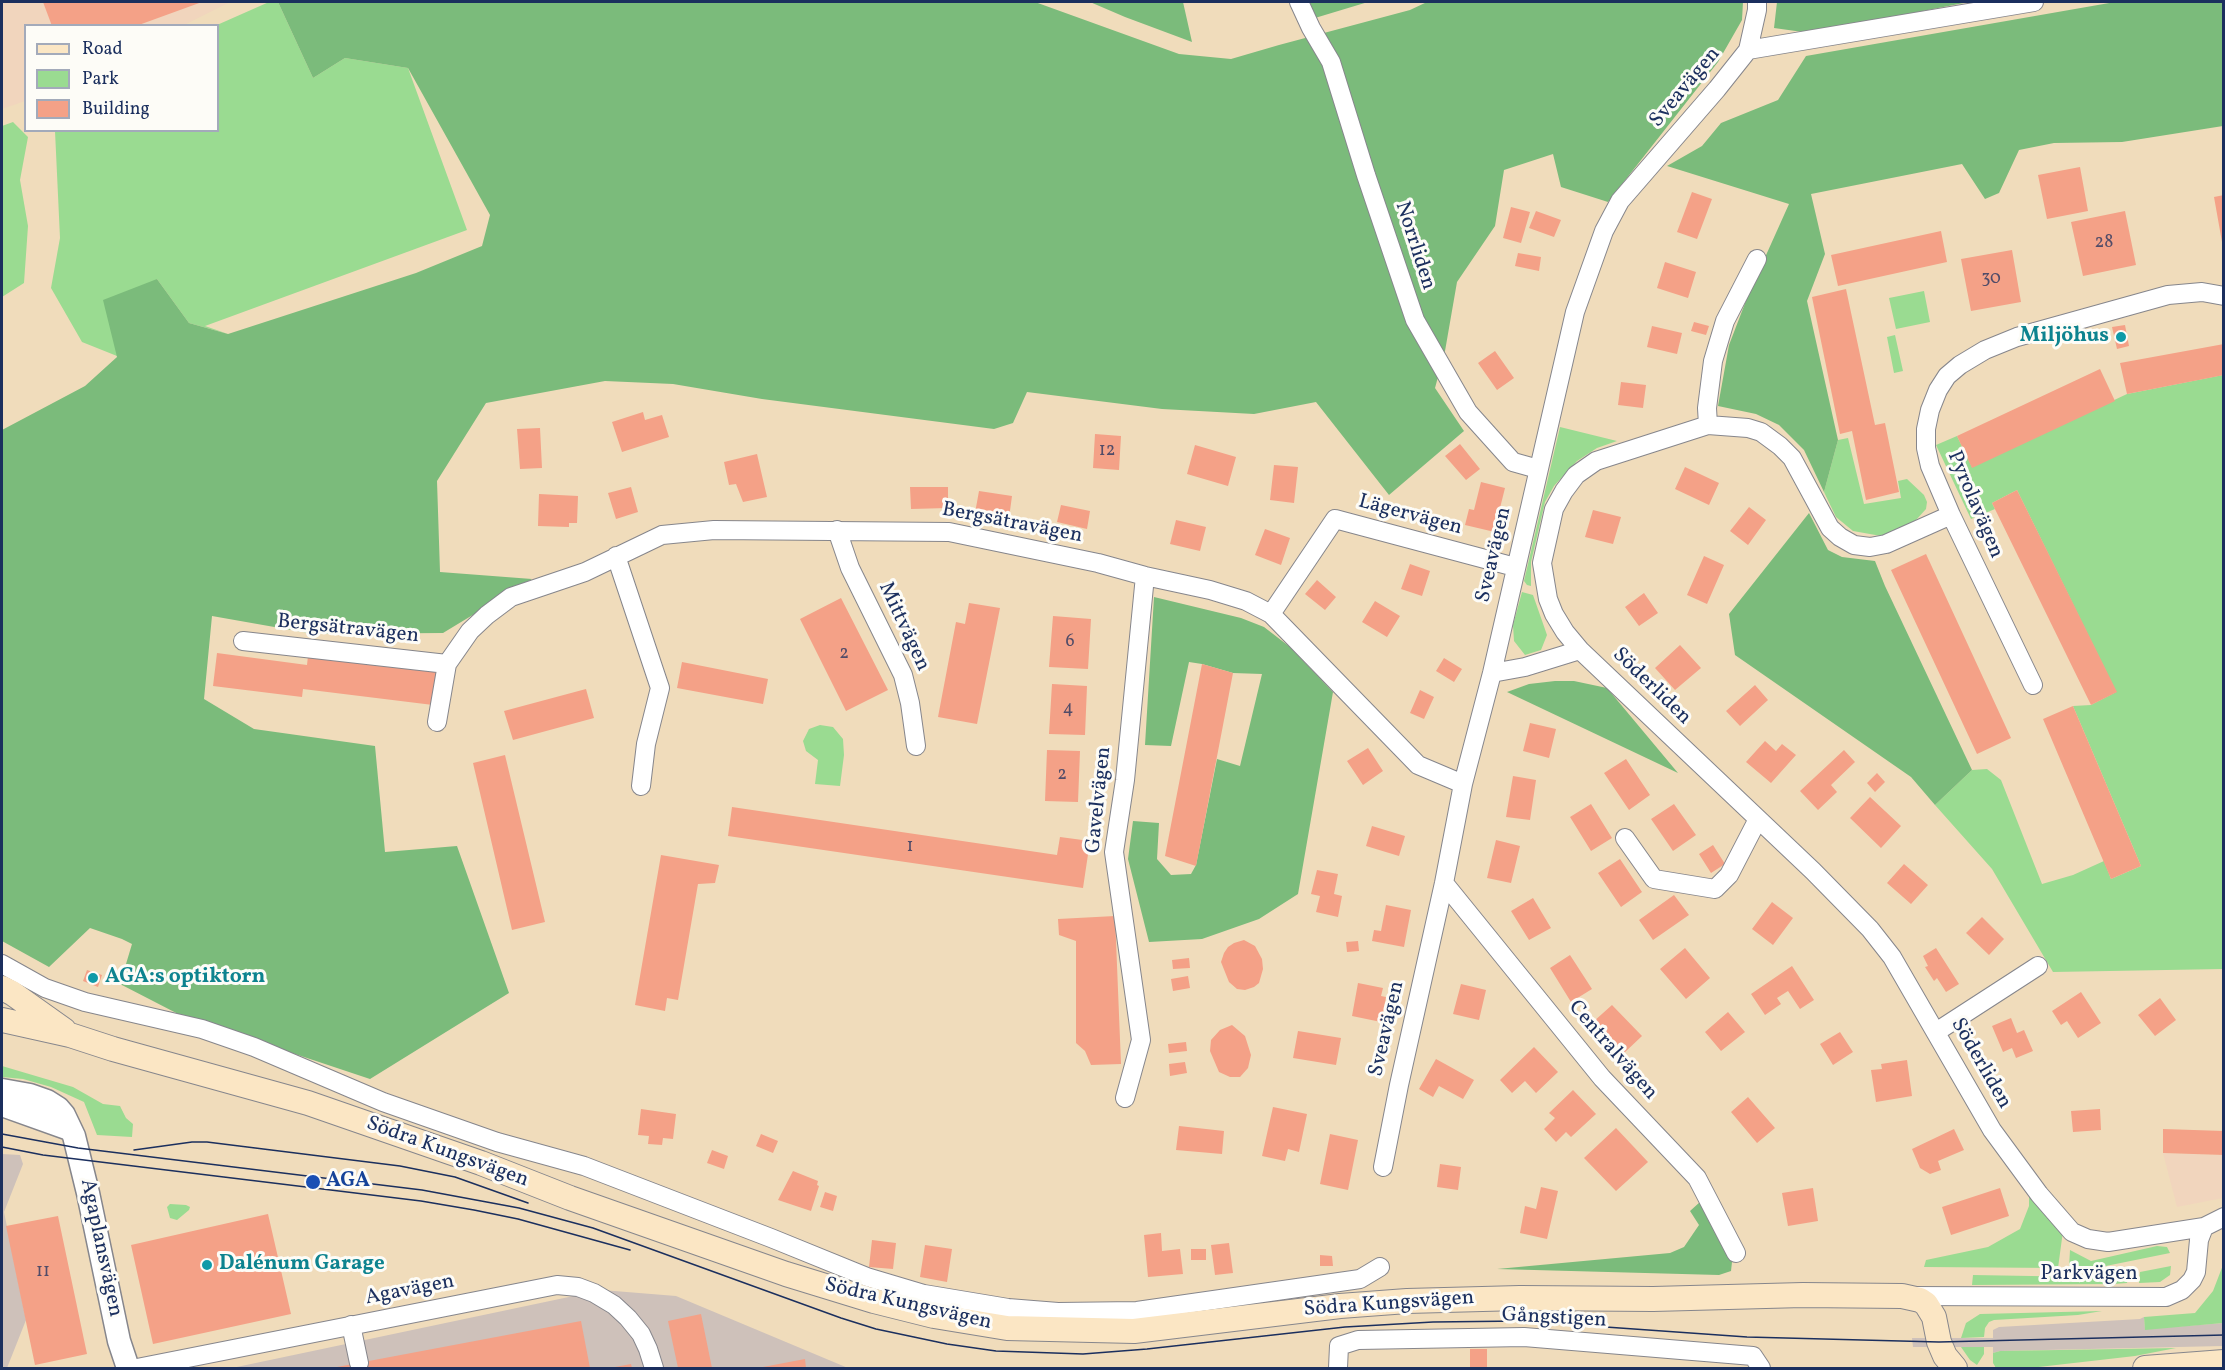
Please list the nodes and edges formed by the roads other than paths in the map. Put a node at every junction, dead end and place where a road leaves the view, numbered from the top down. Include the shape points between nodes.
1 (1299, 2) edge
2 (1757, 2) edge
3 (2034, 2) edge
4 (1748, 50) junction
5 (1757, 259) dead end
6 (2223, 296) edge
7 (1708, 425) junction
8 (1538, 469) junction
9 (1951, 515) junction
10 (837, 530) junction
11 (616, 556) junction
12 (1515, 567) junction
13 (1145, 576) junction
14 (1271, 614) junction
15 (243, 641) dead end
16 (1580, 650) junction
17 (447, 664) junction
18 (1492, 673) junction
19 (2033, 685) dead end
20 (437, 722) dead end
21 (916, 746) dead end
22 (1463, 784) junction
23 (641, 786) dead end
24 (1758, 819) junction
25 (1625, 838) dead end
26 (1444, 883) junction
27 (2, 964) edge
28 (2038, 966) dead end
29 (2, 988) edge
30 (2, 1020) edge
31 (1936, 1032) junction
32 (70, 1035) junction
33 (2, 1090) edge
34 (1125, 1098) dead end
35 (2, 1105) edge
36 (69, 1129) junction
37 (1383, 1167) dead end
38 (2223, 1217) edge
39 (2204, 1227) junction
40 (1736, 1253) dead end
41 (1380, 1267) dead end
42 (1903, 1296) junction
43 (351, 1325) junction
44 (2223, 1362) edge
45 (359, 1363) dead end
46 (1948, 1367) edge
47 (128, 1368) edge
48 (138, 1368) edge
49 (654, 1368) edge
50 (1338, 1368) edge
51 (1761, 1368) edge
52 (2145, 1368) edge

1 - 8 street, Norrliden via 1331,62 1415,320 1468,412 1513,462
2 - 4 street, Sveavägen
3 - 4 street
4 - 8 street, Sveavägen via 1620,201 1604,231 1575,312
5 - 7 street via 1725,321 1713,361
6 - 9 street, Pyrolavägen via 2197,292 2168,295 2017,337 1960,365 1938,390 1926,429 1930,466
7 - 9 street via 1748,428 1780,446 1792,458 1830,528 1854,545 1886,544
7 - 16 street via 1596,461 1576,475 1564,491 1548,529 1543,578 1554,614
8 - 12 street, Sveavägen
9 - 19 street, Pyrolavägen
10 - 11 street, Bergsätravägen via 714,530 662,535
10 - 13 street, Bergsätravägen via 949,532
10 - 21 street, Mittvägen via 850,568 903,675
11 - 17 street, Bergsätravägen via 585,572 511,597 470,631
11 - 23 street via 660,688 646,744
12 - 14 street, Lägervägen via 1335,519
12 - 18 street, Sveavägen
13 - 14 street, Bergsätravägen via 1210,590
13 - 34 street, Gavelvägen via 1114,852 1141,1040
14 - 22 street, Bergsätravägen via 1418,765
15 - 17 street, Bergsätravägen
16 - 18 street, Söderliden
16 - 24 street, Söderliden
17 - 20 street, Bergsätravägen
18 - 22 street, Sveavägen
22 - 26 street, Sveavägen
24 - 25 street via 1729,875 1715,889 1654,879
24 - 31 street, Söderliden via 1870,929 1892,957
26 - 37 street, Sveavägen
26 - 40 street, Centralvägen via 1602,1078 1697,1178
27 - 41 street, Södra Kungsvägen via 45,988 85,1002 202,1029 254,1047 383,1102 497,1142 584,1166 867,1277 924,1294 1058,1312 1137,1311 1360,1279
28 - 31 street
29 - 32 main road, Södra Kungsvägen
30 - 32 main road, Södra Kungsvägen
31 - 39 street, Söderliden via 1992,1130 2072,1232 2108,1242
32 - 42 main road, Södra Kungsvägen via 319,1107 797,1278 874,1302 1007,1328 1134,1331 1340,1306 1419,1301
33 - 36 street, Agaplansvägen via 47,1101 64,1115
35 - 36 street
36 - 47 street, Agaplansvägen via 78,1148
38 - 39 street
39 - 42 street, Parkvägen via 2192,1280 2166,1297
42 - 46 main road, Södra Kungsvägen via 1920,1300 1930,1310
43 - 45 street
43 - 48 street, Agavägen
43 - 49 street, Agavägen via 557,1285 578,1287 602,1298 628,1318 641,1334
44 - 52 main road
50 - 51 street, Gångstigen via 1339,1346 1358,1340 1524,1337 1753,1356

